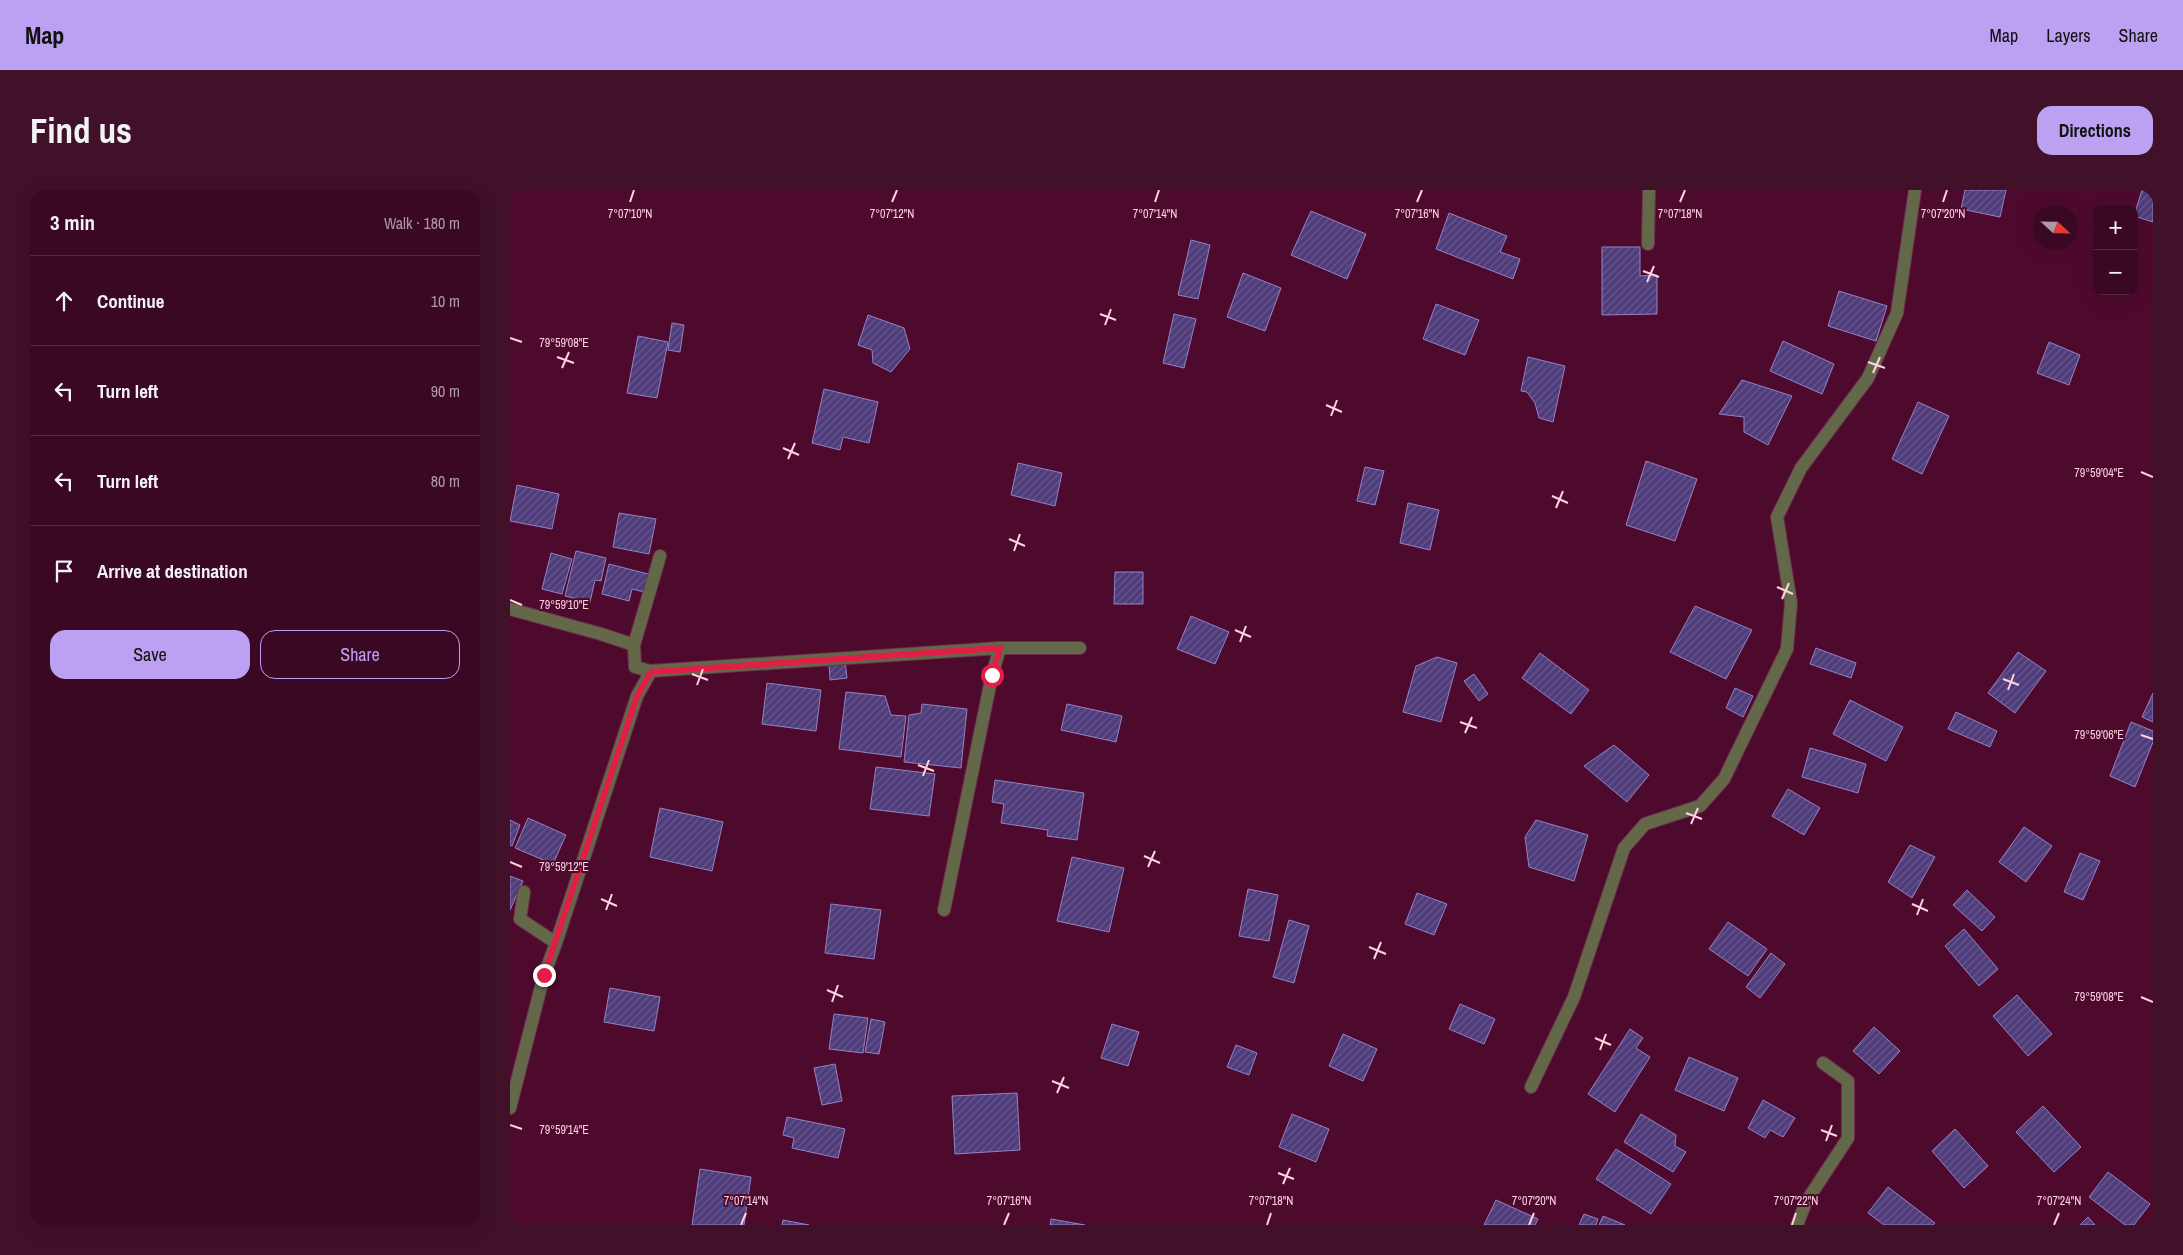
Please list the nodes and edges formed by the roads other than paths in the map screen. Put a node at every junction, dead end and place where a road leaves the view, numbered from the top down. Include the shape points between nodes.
1 (1649, 190) edge
2 (1916, 190) edge
3 (1648, 244) dead end
4 (660, 556) dead end
5 (510, 609) edge
6 (634, 645) junction
7 (1000, 648) junction
8 (1080, 648) dead end
9 (651, 672) junction
10 (524, 892) dead end
11 (944, 910) dead end
12 (556, 943) junction
13 (1823, 1063) dead end
14 (1531, 1087) dead end
15 (510, 1108) edge
16 (1797, 1225) edge

1 - 3 street
2 - 14 street via 1897,313 1868,378 1801,468 1777,517 1791,603 1787,649 1724,779 1700,806 1645,824 1624,848 1574,997
4 - 6 street
5 - 6 street
6 - 9 street via 635,667
7 - 8 street
7 - 9 street
7 - 11 street
9 - 12 street via 637,696
10 - 12 street via 520,919
12 - 15 street via 544,975
13 - 16 street via 1848,1081 1848,1138 1806,1202

